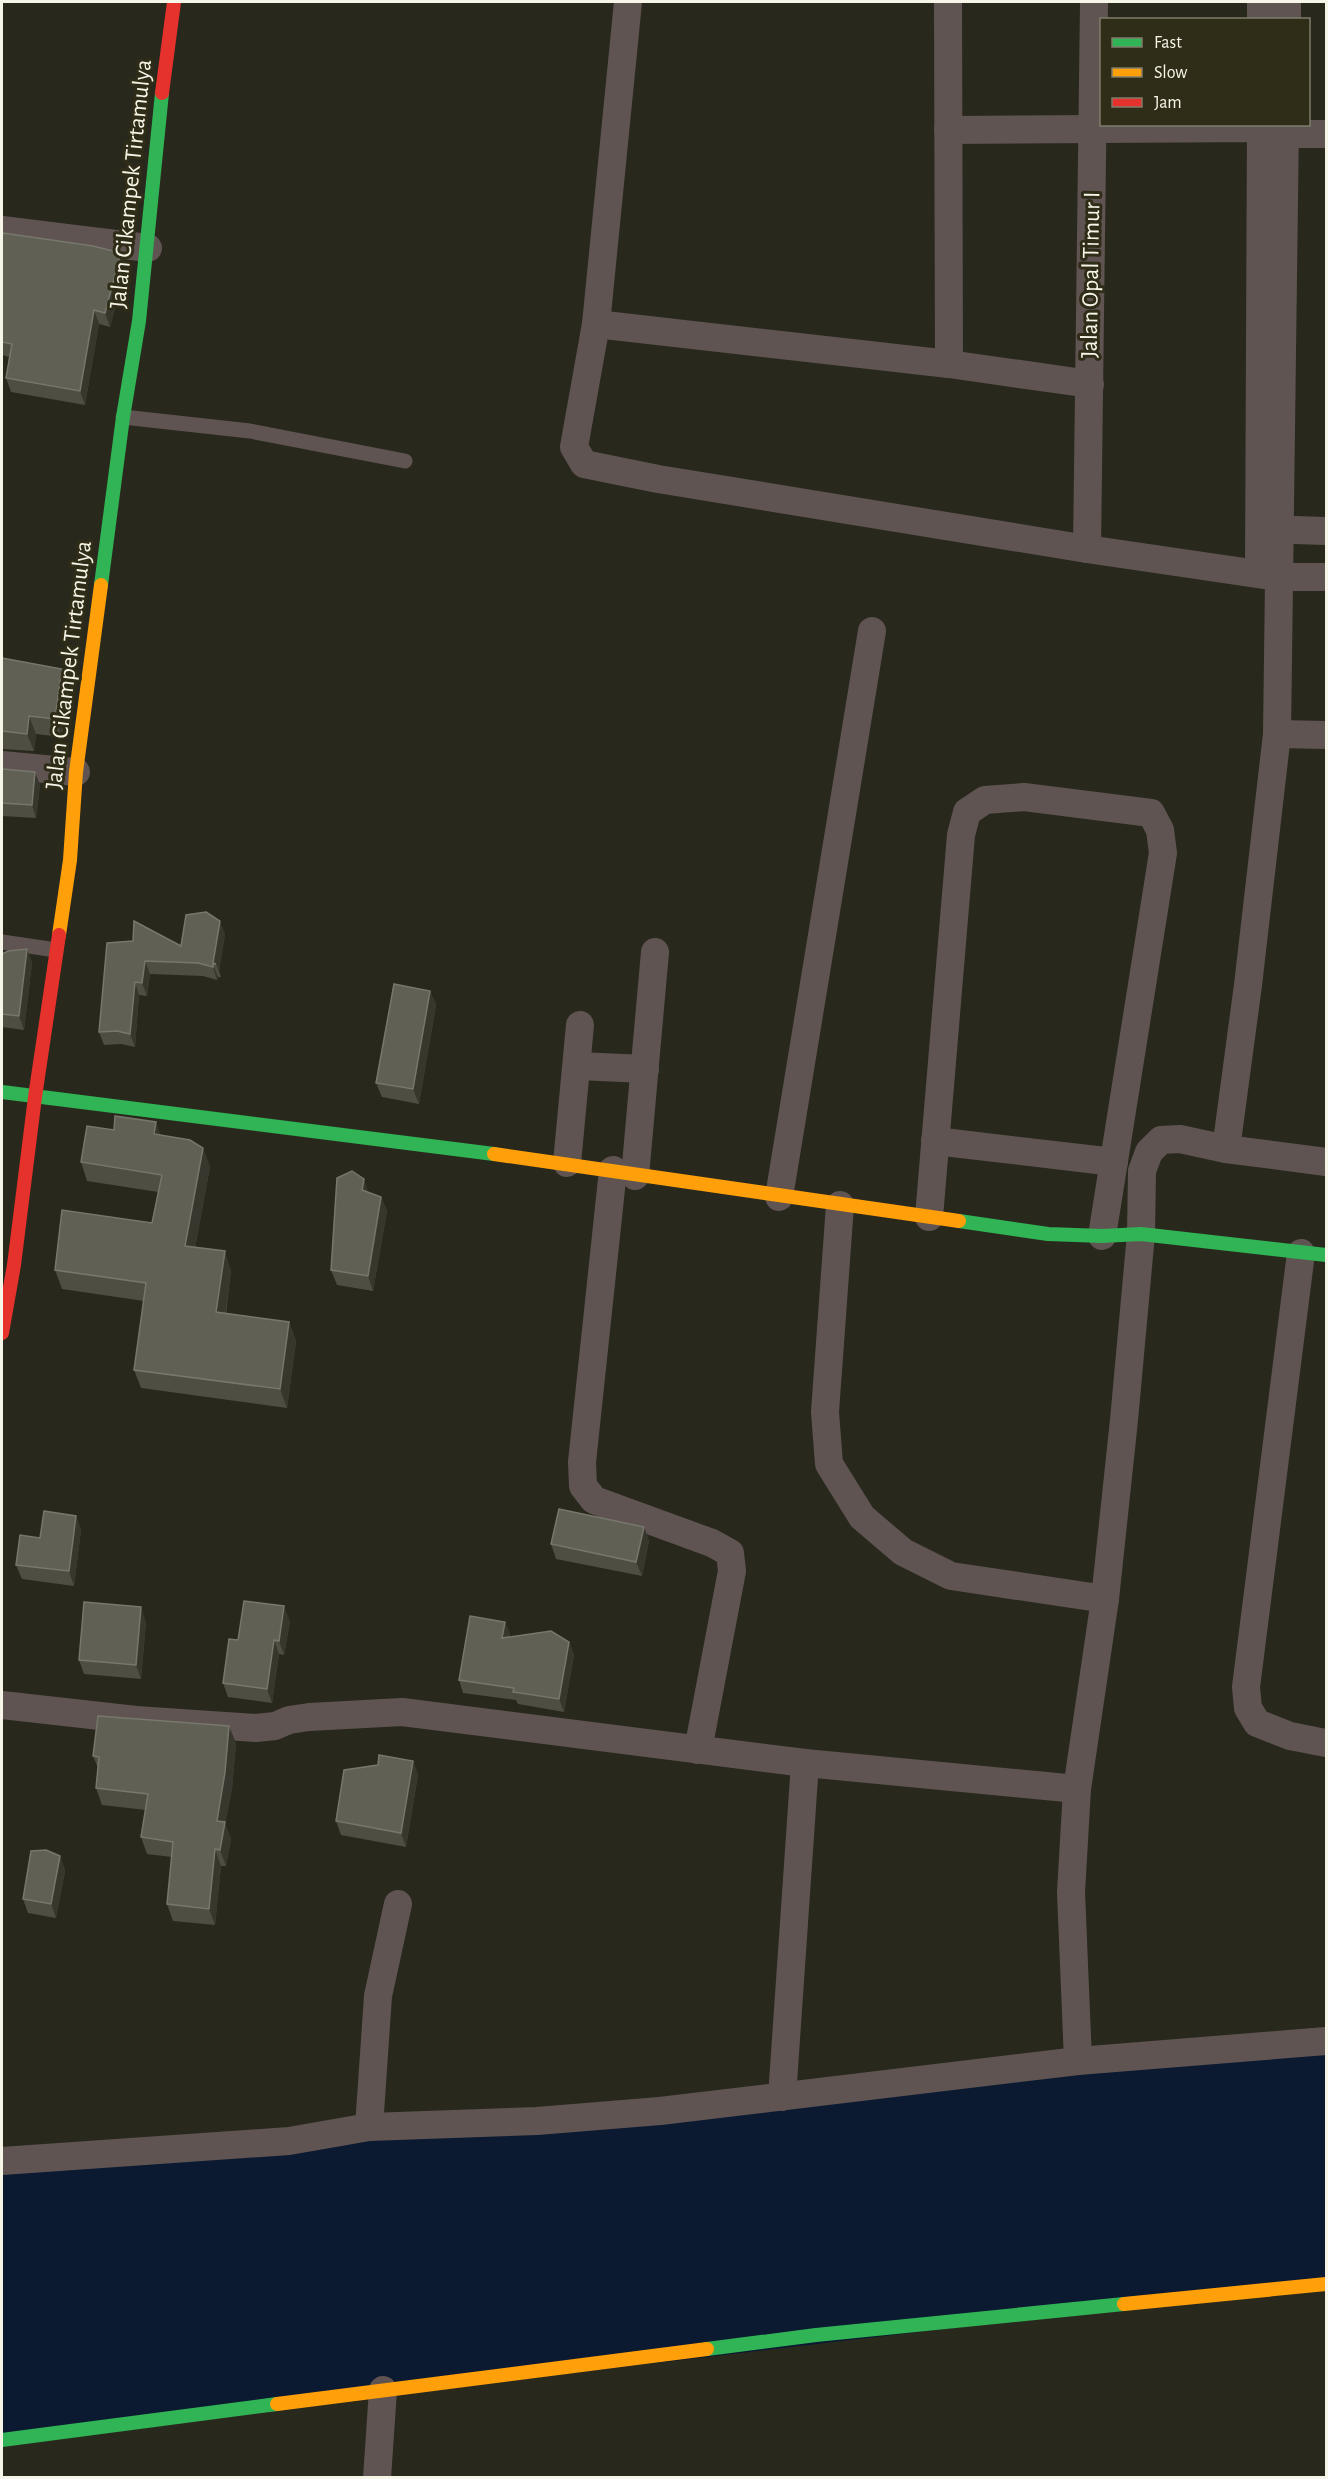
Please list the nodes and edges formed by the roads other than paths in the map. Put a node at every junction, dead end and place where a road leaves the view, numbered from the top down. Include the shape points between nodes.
1 (174, 2) edge
2 (628, 2) edge
3 (948, 2) edge
4 (1094, 2) edge
5 (1261, 2) edge
6 (1287, 2) edge
7 (1261, 18) edge
8 (1287, 18) edge
9 (1273, 128) edge
10 (1093, 129) junction
11 (948, 130) junction
12 (1326, 134) edge
13 (2, 230) edge
14 (148, 248) junction
15 (596, 324) junction
16 (949, 364) junction
17 (1090, 384) junction
18 (123, 417) junction
19 (405, 460) dead end
20 (1270, 530) junction
21 (1326, 531) edge
22 (1087, 549) junction
23 (1269, 575) junction
24 (1326, 577) edge
25 (872, 631) dead end
26 (1276, 734) junction
27 (1326, 735) edge
28 (2, 765) edge
29 (76, 772) junction
30 (2, 942) edge
31 (56, 950) junction
32 (655, 952) dead end
33 (580, 1025) dead end
34 (578, 1066) junction
35 (645, 1069) junction
36 (2, 1092) edge
37 (35, 1097) junction
38 (934, 1141) junction
39 (1226, 1149) junction
40 (1113, 1162) junction
41 (1326, 1162) edge
42 (567, 1163) junction
43 (624, 1173) junction
44 (779, 1197) junction
45 (840, 1205) junction
46 (929, 1217) junction
47 (1141, 1234) junction
48 (1102, 1236) junction
49 (1314, 1254) edge
50 (2, 1333) edge
51 (1105, 1599) junction
52 (2, 1705) edge
53 (1326, 1743) edge
54 (698, 1750) junction
55 (805, 1763) junction
56 (1077, 1790) junction
57 (398, 1904) dead end
58 (1326, 2041) edge
59 (1078, 2061) junction
60 (782, 2097) junction
61 (369, 2127) junction
62 (2, 2162) edge
63 (1326, 2284) edge
64 (383, 2390) junction
65 (2, 2440) edge
66 (377, 2478) edge

1 - 14 street, Jalan Cikampek Tirtamulya
2 - 15 street
3 - 11 street
4 - 10 street, Jalan Opal Timur I
5 - 7 street
6 - 8 street
9 - 10 street
9 - 12 street
9 - 20 street
10 - 11 street
10 - 17 street, Jalan Opal Timur I
11 - 16 street
13 - 14 street
14 - 18 street, Jalan Cikampek Tirtamulya
15 - 16 street
15 - 22 street via 574,447 584,464
16 - 17 street
17 - 22 street, Jalan Opal Timur I
18 - 19 lane via 250,432
18 - 29 street, Jalan Cikampek Tirtamulya
20 - 21 street
20 - 23 street
22 - 23 street
23 - 24 street
23 - 26 street
25 - 44 street
26 - 27 street
26 - 39 street
28 - 29 street
29 - 31 street, Jalan Cikampek Tirtamulya via 70,860
30 - 31 lane
31 - 37 street, Jalan Cikampek Tirtamulya
32 - 35 street
33 - 34 street
34 - 35 street
34 - 42 street
35 - 43 street
36 - 37 street
37 - 42 street
37 - 50 street, Jalan Cikampek Tirtamulya
38 - 40 street
38 - 40 street via 961,835 967,812 985,800 1024,797 1131,809 1151,813 1160,830 1163,853
38 - 46 street
39 - 41 street
39 - 47 street via 1180,1139 1161,1140 1149,1152 1142,1171
40 - 48 street
42 - 43 street
43 - 44 street
43 - 54 street via 582,1462 583,1486 594,1500 730,1553 732,1570
44 - 45 street
45 - 46 street
45 - 51 street via 825,1412 829,1464 862,1517 903,1552 951,1576
46 - 48 street via 1048,1234
47 - 48 street
47 - 49 street
47 - 51 street
49 - 53 street via 1246,1687 1248,1708 1257,1723 1290,1736
51 - 56 street
52 - 54 street via 256,1728 309,1717 402,1712
54 - 55 street
55 - 56 street
55 - 60 street
56 - 59 street via 1071,1892
57 - 61 street via 378,1996
58 - 59 street
59 - 60 street
60 - 61 street via 537,2121
61 - 62 street via 289,2140
63 - 64 street via 816,2336
64 - 65 street
64 - 66 street

